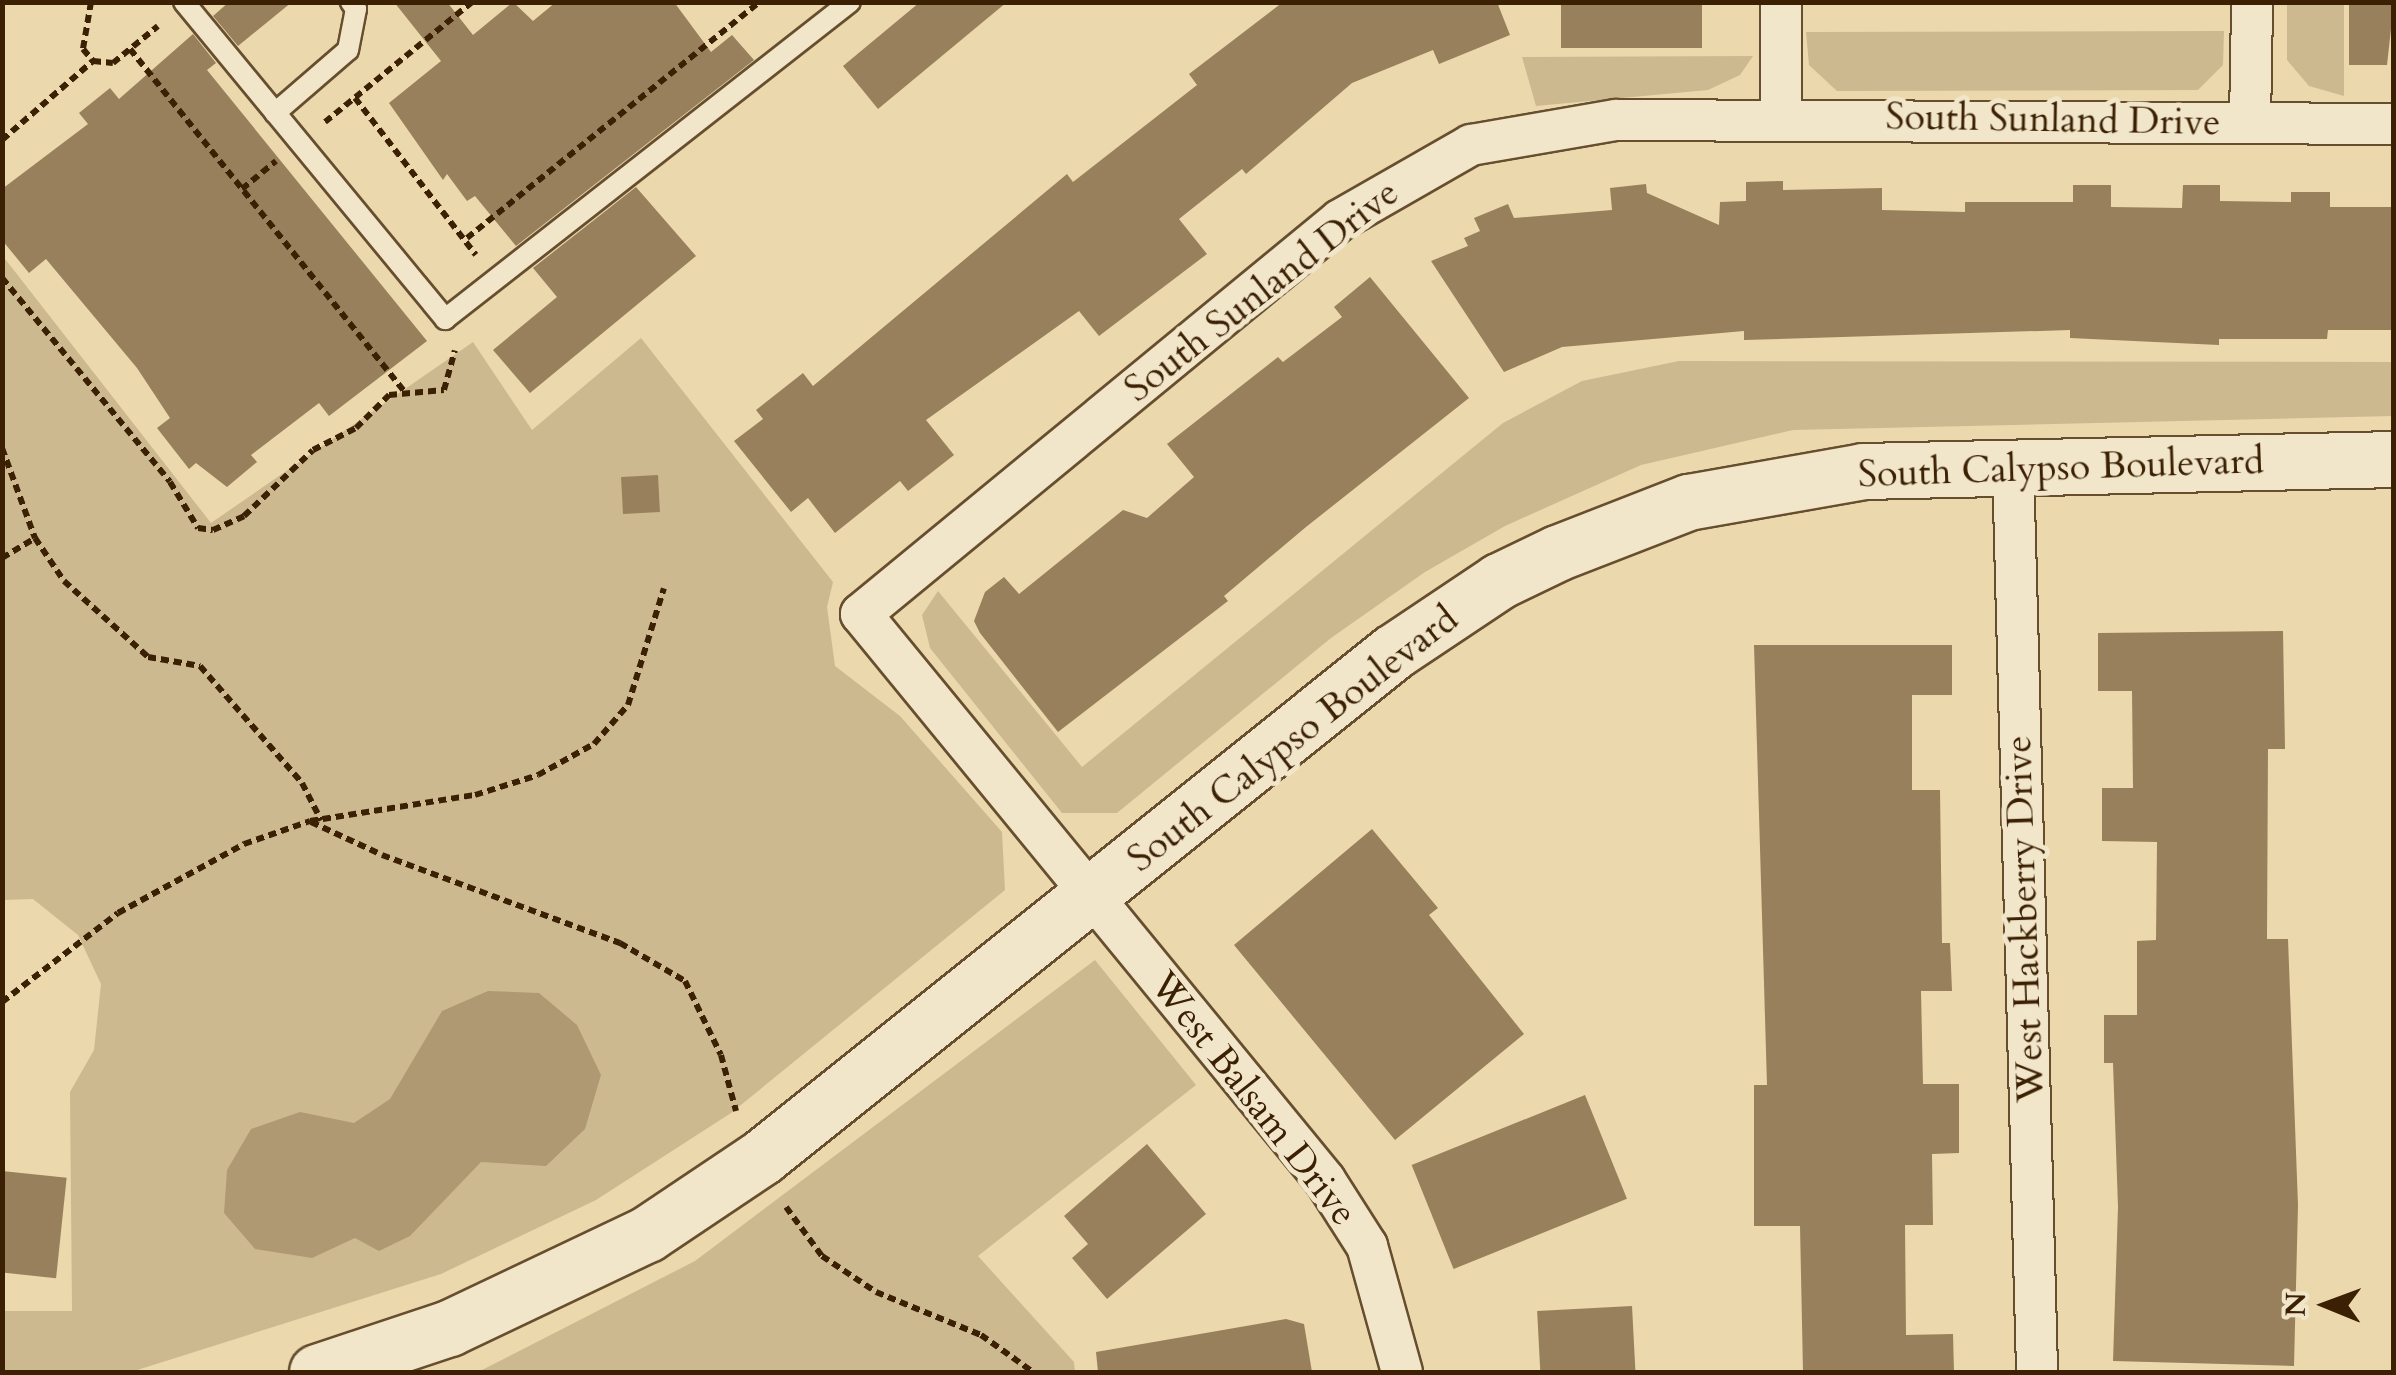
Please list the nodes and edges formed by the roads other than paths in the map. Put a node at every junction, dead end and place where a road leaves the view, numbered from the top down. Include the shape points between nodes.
1 (352, 2) edge
2 (850, 2) edge
3 (1781, 2) edge
4 (2252, 2) edge
5 (185, 3) edge
6 (275, 113) junction
7 (1781, 118) junction
8 (2250, 122) junction
9 (2394, 124) edge
10 (2394, 460) edge
11 (2013, 465) junction
12 (1093, 897) junction
13 (317, 1372) edge
14 (1402, 1372) edge
15 (2037, 1372) edge

1 - 6 lane via 348,50
2 - 6 lane via 445,319
3 - 7 street
4 - 8 street
5 - 6 lane
7 - 8 street, South Sunland Drive
7 - 12 street, South Sunland Drive via 1544,128 1471,145 1400,180 1340,220 862,614
8 - 9 street, South Sunland Drive
10 - 11 street, South Calypso Boulevard
11 - 12 street, South Calypso Boulevard via 1864,471 1775,483 1688,502 1556,553 1499,581 1393,652
11 - 15 street, West Hackberry Drive
12 - 13 street, South Calypso Boulevard via 762,1156 648,1234 449,1328
12 - 14 street, West Balsam Drive via 1325,1180 1367,1246

